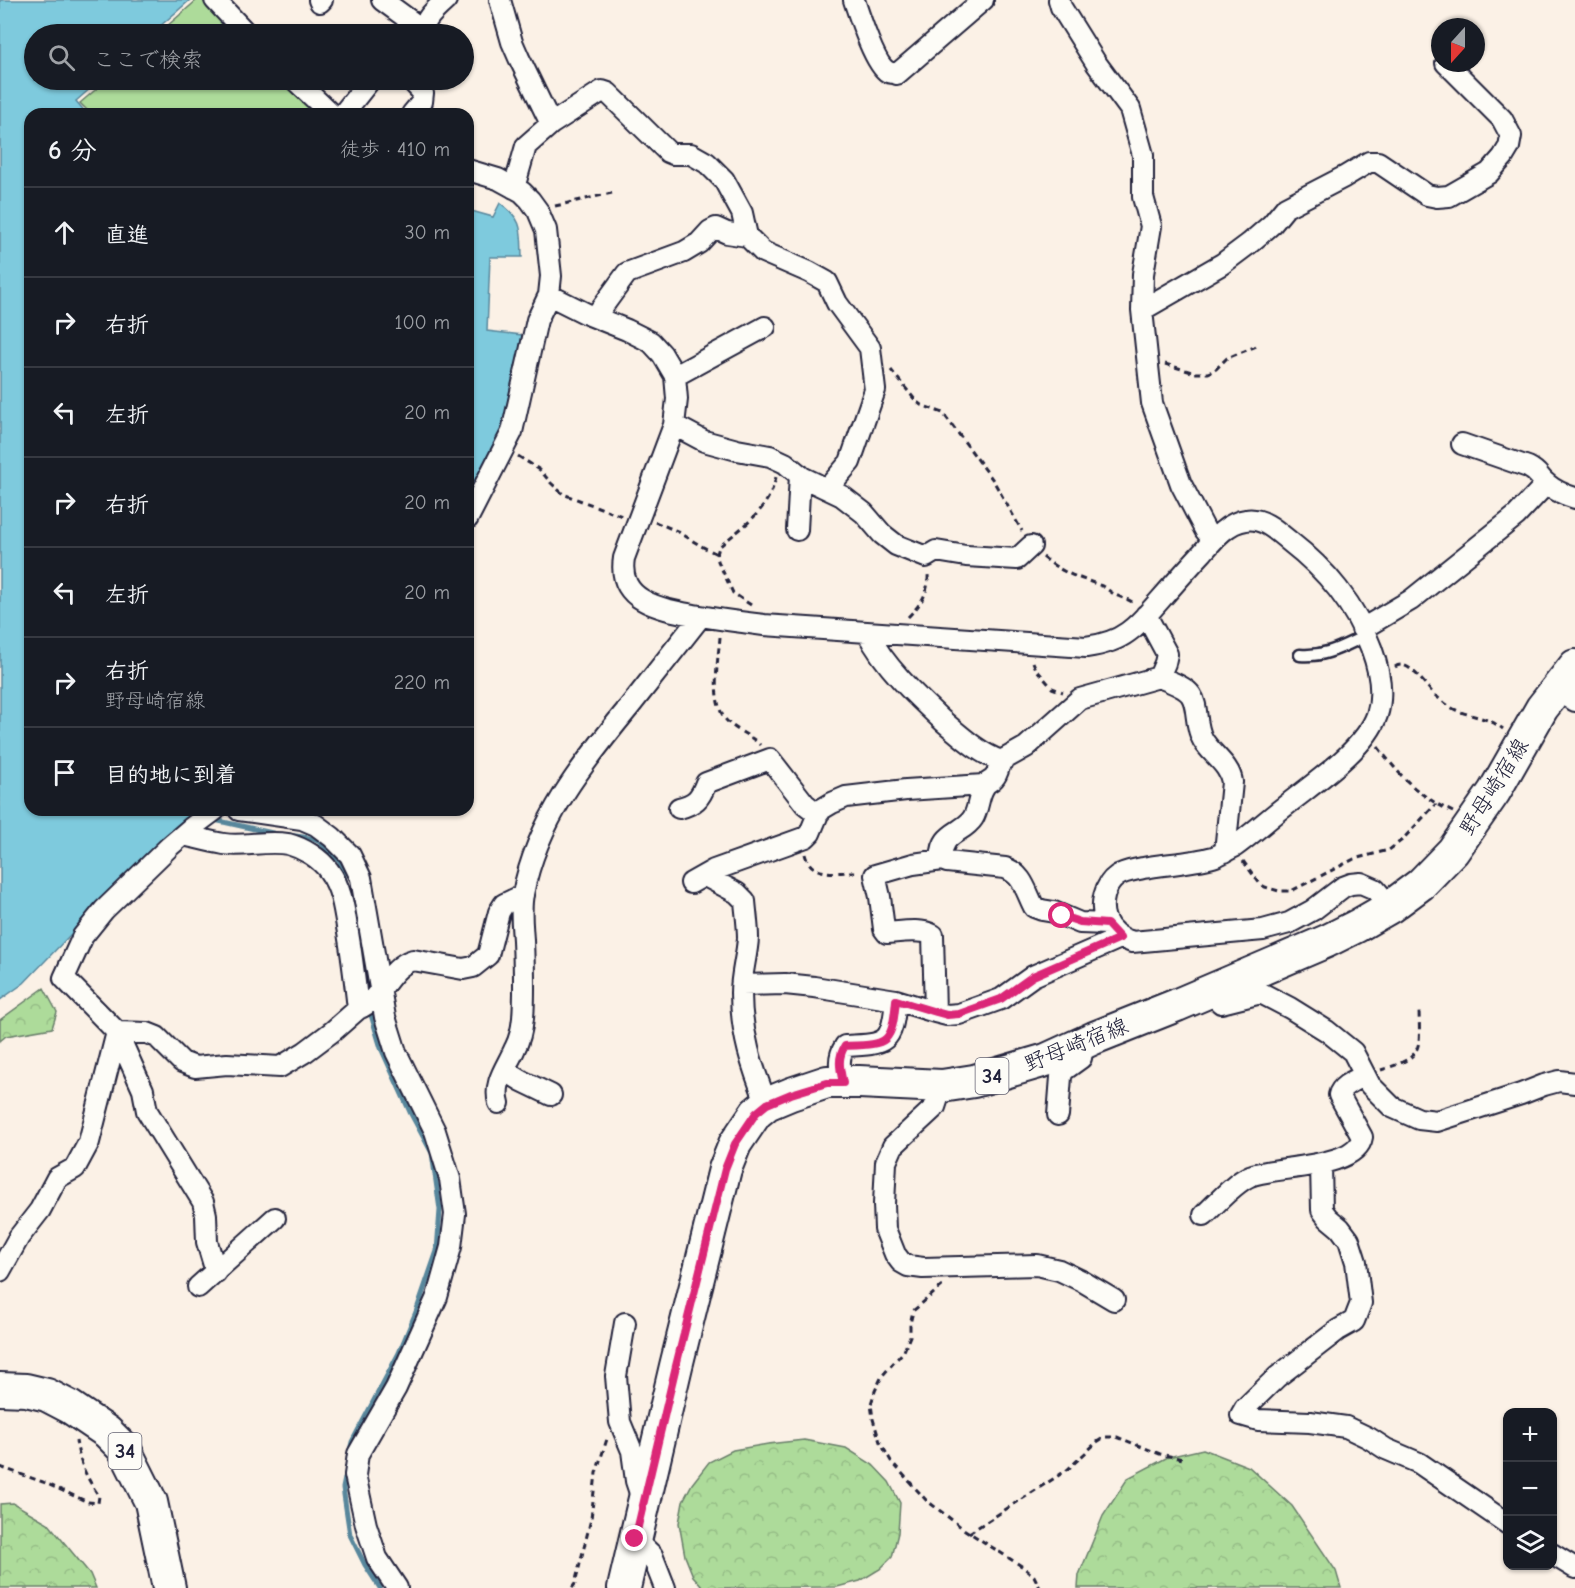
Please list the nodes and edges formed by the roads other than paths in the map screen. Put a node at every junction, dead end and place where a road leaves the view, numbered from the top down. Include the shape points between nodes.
1 (215, 0) edge
2 (381, 0) edge
3 (446, 0) edge
4 (500, 0) edge
5 (854, 0) edge
6 (982, 0) edge
7 (1059, 0) edge
8 (238, 24) edge
9 (412, 24) edge
10 (424, 24) edge
11 (1455, 72) edge
12 (306, 90) edge
13 (362, 90) edge
14 (420, 90) edge
15 (325, 108) edge
16 (349, 108) edge
17 (417, 108) edge
18 (551, 124) junction
19 (474, 172) edge
20 (514, 188) junction
21 (747, 236) junction
22 (549, 295) junction
23 (1142, 310) junction
24 (595, 317) junction
25 (765, 327) dead end
26 (675, 376) junction
27 (674, 425) junction
28 (1462, 444) dead end
29 (800, 475) junction
30 (1546, 484) junction
31 (826, 489) junction
32 (1575, 498) edge
33 (474, 506) edge
34 (797, 530) dead end
35 (1213, 540) junction
36 (1030, 546) road end
37 (701, 616) junction
38 (1141, 621) junction
39 (867, 632) junction
40 (1364, 632) junction
41 (1300, 655) dead end
42 (1159, 677) junction
43 (1569, 686) edge
44 (1001, 760) junction
45 (984, 785) junction
46 (679, 808) dead end
47 (818, 814) junction
48 (207, 816) edge
49 (281, 816) edge
50 (187, 831) junction
51 (1229, 849) junction
52 (942, 860) junction
53 (523, 895) junction
54 (1390, 907) junction
55 (1114, 931) junction
56 (742, 985) junction
57 (380, 989) junction
58 (1209, 991) junction
59 (896, 1000) junction
60 (358, 1009) junction
61 (936, 1012) junction
62 (117, 1032) junction
63 (1083, 1043) junction
64 (504, 1070) junction
65 (1365, 1075) junction
66 (843, 1083) junction
67 (1575, 1083) edge
68 (942, 1086) junction
69 (551, 1095) dead end
70 (499, 1103) dead end
71 (767, 1104) junction
72 (1058, 1115) dead end
73 (1321, 1165) junction
74 (1204, 1215) dead end
75 (275, 1218) dead end
76 (0, 1271) edge
77 (216, 1272) junction
78 (198, 1287) dead end
79 (1114, 1300) dead end
80 (625, 1323) dead end
81 (0, 1389) edge
82 (644, 1503) junction
83 (1503, 1521) edge
84 (635, 1539) junction
85 (1557, 1557) edge
86 (1575, 1568) edge
87 (170, 1588) edge
88 (397, 1588) edge
89 (624, 1588) edge
90 (665, 1588) edge

1 - 8 street
2 - 9 street
3 - 10 street
4 - 18 street via 512,42
5 - 6 street via 877,60 887,72 897,74
7 - 23 street via 1096,63 1130,110 1143,155 1143,197 1150,226
11 - 23 street via 1502,119 1511,136 1509,147 1489,173 1449,196 1437,197 1427,195 1378,162 1369,162 1286,207 1272,224 1222,264
12 - 15 street
13 - 16 street
14 - 17 street via 422,102
18 - 20 street via 526,146
18 - 21 street via 602,91 608,93 668,152 691,154 724,180 742,213
19 - 20 street
20 - 22 street via 530,200 546,230
21 - 24 street via 716,228 684,252 627,273
21 - 31 street via 764,252 827,282 837,303 870,348 874,390 850,462
22 - 24 street
22 - 33 street via 537,320 512,432
23 - 35 street via 1152,403 1181,484
24 - 26 street via 651,342
25 - 26 street
26 - 27 street
27 - 29 street via 704,441 770,456
27 - 37 street via 624,558 624,577 639,598 656,607
28 - 30 street via 1528,467
29 - 31 street
29 - 34 street
30 - 32 street
30 - 40 street via 1516,516 1411,600
31 - 36 street via 864,513 896,544 926,557 936,551 1017,559
35 - 38 street
35 - 40 street via 1239,521 1266,524 1318,567 1338,590
37 - 39 street
37 - 53 street via 561,797 530,864
38 - 39 street via 1122,636 1086,647
38 - 42 street via 1167,654
39 - 44 street via 912,692 962,737 988,756
40 - 41 lane via 1319,656
40 - 51 street via 1381,689 1377,716 1368,733 1347,756
42 - 44 street via 1080,699 1026,747
42 - 51 street via 1191,694 1198,730 1231,774
43 - 54 main road, 野母崎宿線 / 34 via 1542,708 1494,792 1453,851
44 - 45 street via 995,777
45 - 47 street via 846,797
45 - 52 street via 974,816 949,838 941,852
46 - 47 street via 701,796 706,783 770,759 805,804
47 - 56 street via 806,837 698,879 737,893 745,901 748,938
48 - 50 street
49 - 57 street via 316,825 350,855 361,878
50 - 60 street via 224,844 289,844 322,862 339,891
50 - 62 street via 104,910 83,936 64,978
51 - 55 street via 1213,857 1117,876 1106,891 1103,904 1104,917
52 - 55 street via 1013,871 1034,907
52 - 61 street via 875,875 887,933 912,931 933,935
53 - 57 street via 504,904 488,955 473,967 463,969 413,960 406,962
53 - 64 street via 523,1018 518,1042
54 - 55 street via 1375,889 1361,883 1343,886 1313,910 1289,923 1263,930 1132,942
54 - 58 main road, 野母崎宿線 / 34 via 1358,926
55 - 61 street via 992,1003 959,1014
56 - 59 street via 795,985
56 - 71 street via 743,1029 752,1067
57 - 60 street
57 - 88 street via 396,1052 435,1131 450,1179 455,1214 451,1247 437,1297 396,1388 358,1454 355,1475 366,1525 377,1558
58 - 63 main road, 野母崎宿線 / 34
58 - 65 street via 1221,1003 1261,993 1290,1008 1353,1052
59 - 61 street
59 - 66 street via 894,1022 885,1039 877,1044 845,1046 840,1052
60 - 62 street via 280,1067 195,1067 182,1062 157,1037
62 - 76 street via 89,1142 75,1168 57,1178
62 - 77 street via 143,1090 147,1111 203,1202 207,1242
63 - 68 main road, 野母崎宿線 / 34 via 1046,1060
63 - 72 street via 1081,1058 1063,1071
64 - 69 street
64 - 70 street via 496,1093
65 - 67 street via 1392,1107 1419,1119 1437,1121 1544,1085 1559,1081
65 - 73 street via 1339,1092 1362,1137 1361,1145
66 - 68 main road, 野母崎宿線 / 34
66 - 71 main road, 野母崎宿線 / 34 via 827,1083
68 - 79 street via 934,1107 893,1146 886,1162 885,1229 901,1262 923,1268 1037,1265 1059,1270
71 - 82 main road, 野母崎宿線 / 34 via 735,1144 725,1169
73 - 74 street via 1249,1176
73 - 83 street via 1322,1210 1349,1240 1361,1303 1354,1321 1278,1377 1241,1414 1258,1420 1346,1427 1419,1463
75 - 77 street
77 - 78 street
80 - 82 street via 616,1376 620,1422 632,1451
81 - 87 main road, 34 via 26,1389 47,1395 107,1432 125,1450 151,1502
82 - 84 main road, 野母崎宿線 / 34
84 - 89 main road, 野母崎宿線 / 34
84 - 90 street via 652,1555
85 - 86 street

